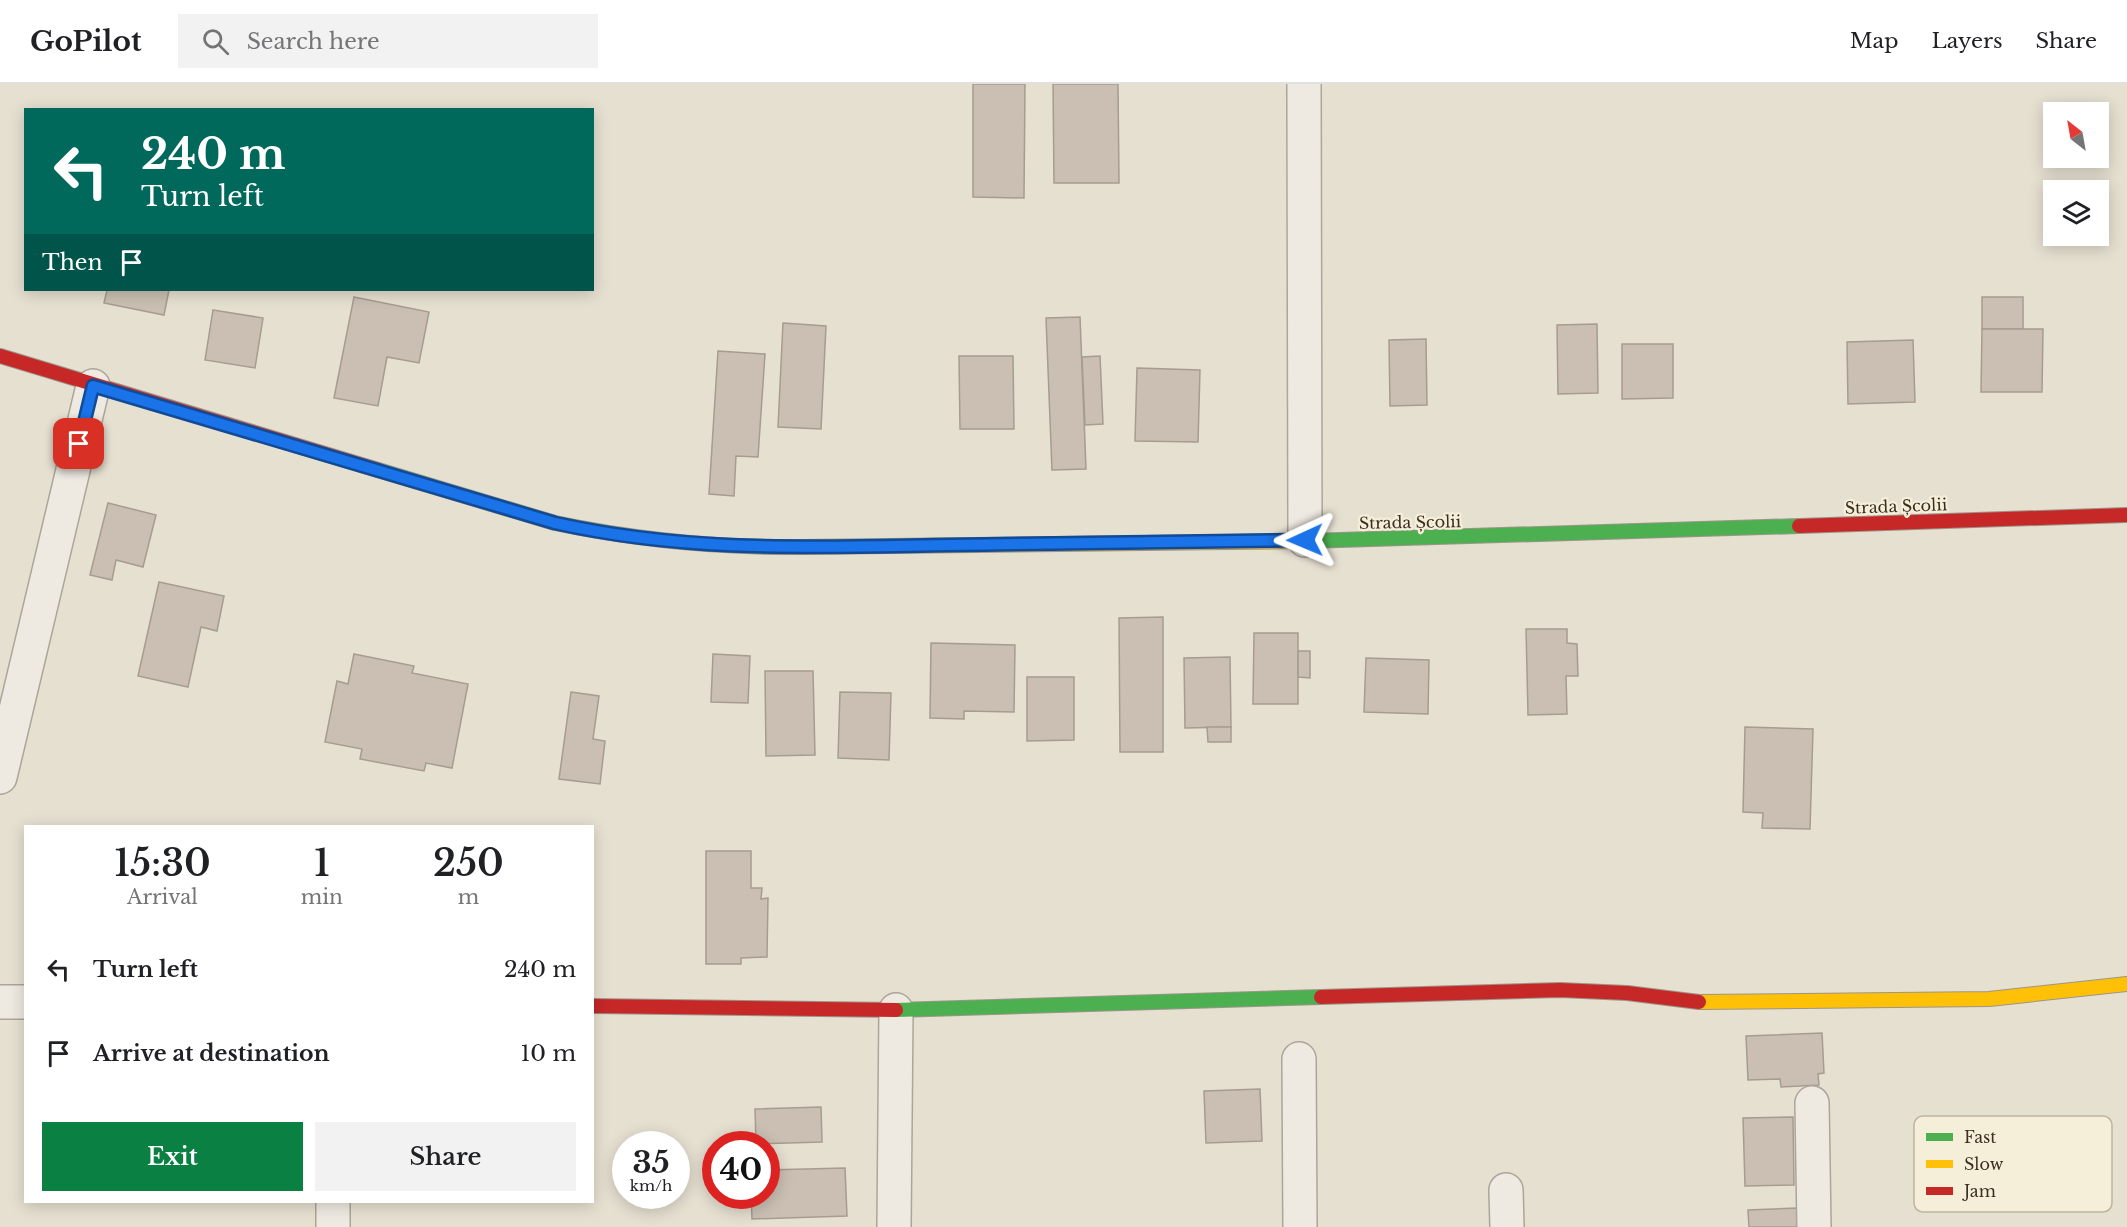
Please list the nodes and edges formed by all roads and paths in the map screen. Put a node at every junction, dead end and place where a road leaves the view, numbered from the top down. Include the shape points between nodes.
1 (1304, 84) edge
2 (0, 356) edge
3 (93, 386) junction
4 (2127, 515) edge
5 (1305, 540) junction
6 (0, 777) edge
7 (2127, 984) edge
8 (0, 1002) edge
9 (24, 1002) edge
10 (594, 1006) edge
11 (896, 1010) junction
12 (1299, 1059) dead end
13 (1812, 1103) dead end
14 (1506, 1190) dead end
15 (333, 1203) edge
16 (333, 1227) edge
17 (894, 1227) edge
18 (1299, 1227) edge
19 (1507, 1227) edge
20 (1814, 1227) edge

1 - 5 street
2 - 3 street, Strada Școlii
3 - 5 street, Strada Școlii via 555,523 668,543 788,548
3 - 6 street
4 - 5 street, Strada Școlii
7 - 11 street via 1989,999 1703,1003 1627,993 1560,990
8 - 9 street
10 - 11 street
11 - 17 street
12 - 18 street
13 - 20 street
14 - 19 street
15 - 16 street

